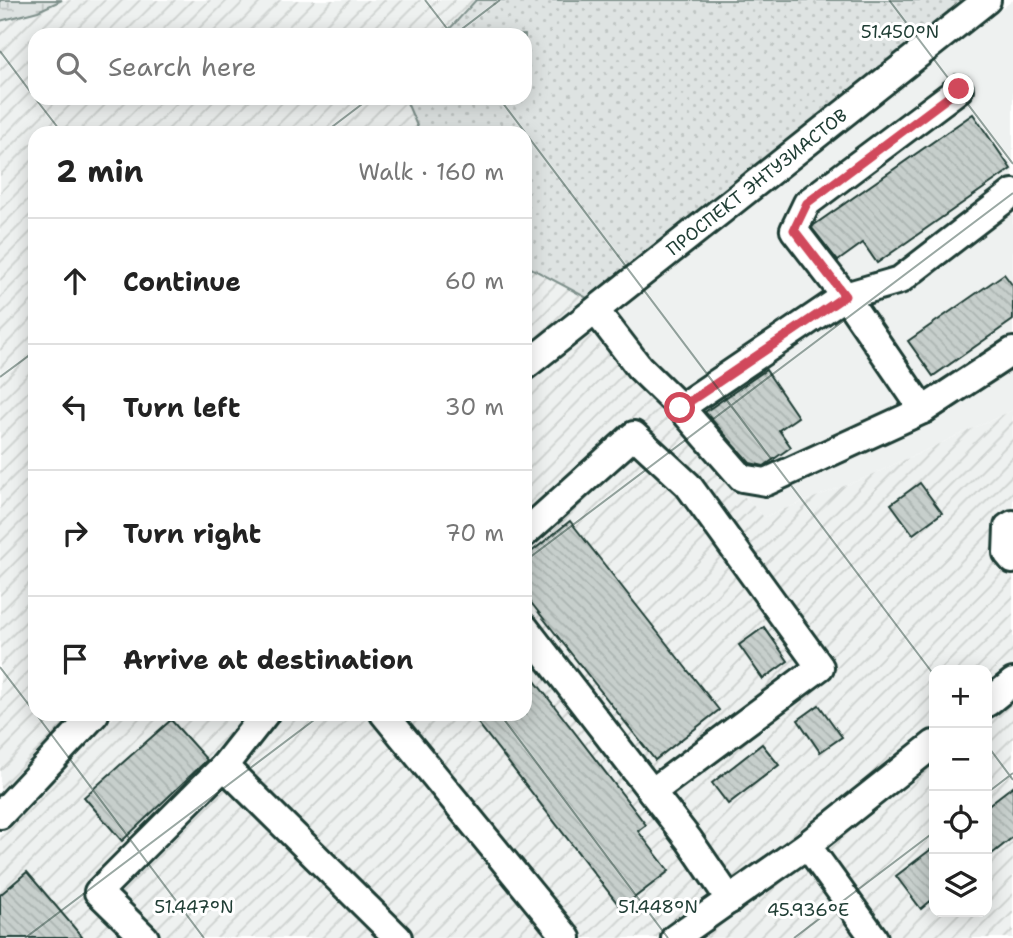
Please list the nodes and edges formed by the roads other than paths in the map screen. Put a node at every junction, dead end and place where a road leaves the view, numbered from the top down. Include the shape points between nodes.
1 (988, 0) edge
2 (959, 89) dead end
3 (1013, 193) edge
4 (845, 296) junction
5 (596, 310) junction
6 (1013, 351) edge
7 (532, 360) edge
8 (680, 408) junction
9 (923, 410) junction
10 (1013, 524) edge
11 (532, 527) edge
12 (1013, 560) edge
13 (532, 637) edge
14 (1013, 682) edge
15 (992, 699) edge
16 (88, 721) edge
17 (259, 721) edge
18 (390, 721) edge
19 (929, 748) edge
20 (224, 766) junction
21 (652, 792) junction
22 (0, 815) edge
23 (807, 845) junction
24 (730, 900) junction
25 (145, 938) edge
26 (398, 938) edge
27 (567, 938) edge
28 (677, 938) edge
29 (874, 938) edge

1 - 5 street, ПРОСПЕКТ ЭНТУЗИАСТОВ
2 - 4 street via 807,203 794,230
3 - 4 street via 900,280
4 - 8 street
4 - 9 street
5 - 7 street, ПРОСПЕКТ ЭНТУЗИАСТОВ
5 - 8 street via 639,367
6 - 9 street
8 - 9 street via 742,478 766,482
10 - 12 street via 1008,527 1007,553
11 - 21 street via 634,435 688,485 820,667
13 - 21 street
14 - 15 street
16 - 22 street
17 - 20 street
18 - 27 street
19 - 23 street
20 - 25 street via 97,892
20 - 26 street
21 - 24 street
23 - 24 street
23 - 29 street
24 - 28 street

